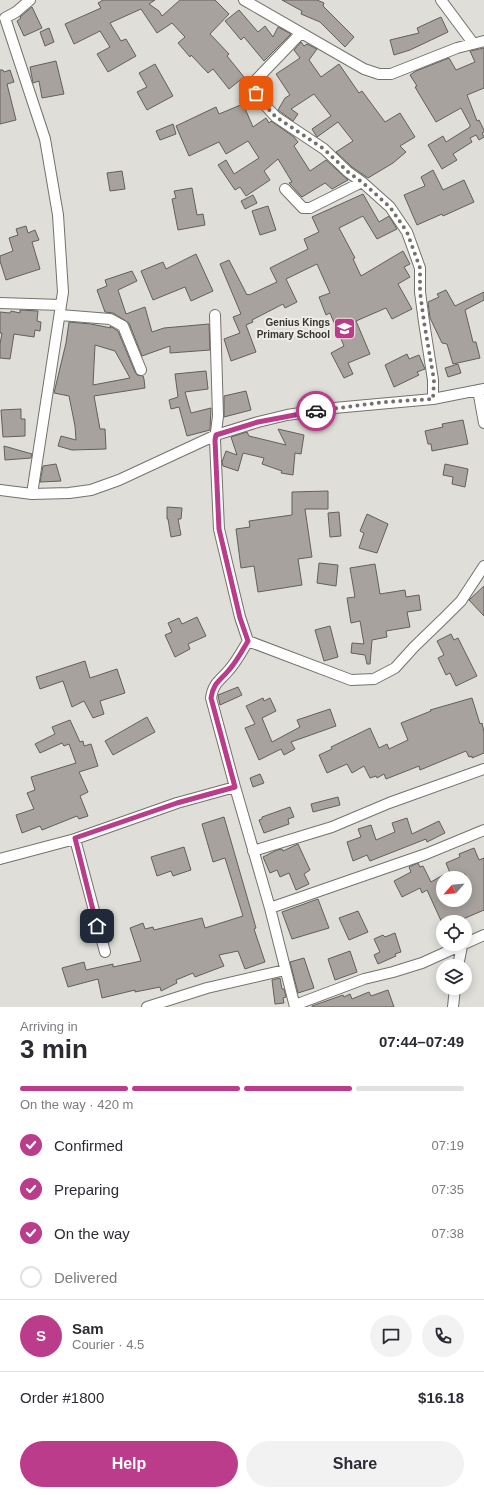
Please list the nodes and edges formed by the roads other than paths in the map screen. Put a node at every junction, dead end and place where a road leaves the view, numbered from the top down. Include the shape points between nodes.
1 (30, 0) edge
2 (244, 0) edge
3 (441, 0) edge
4 (3, 19) edge
5 (301, 33) junction
6 (484, 41) edge
7 (473, 43) junction
8 (362, 182) junction
9 (285, 189) dead end
10 (0, 303) edge
11 (61, 305) junction
12 (60, 315) junction
13 (215, 315) dead end
14 (141, 370) dead end
15 (481, 389) edge
16 (433, 399) junction
17 (484, 423) edge
18 (216, 435) junction
19 (0, 490) edge
20 (32, 494) junction
21 (484, 566) edge
22 (248, 641) junction
23 (484, 770) edge
24 (235, 787) junction
25 (484, 830) edge
26 (75, 838) junction
27 (253, 851) junction
28 (0, 859) edge
29 (270, 908) junction
30 (484, 935) edge
31 (472, 941) edge
32 (450, 951) edge
33 (105, 952) dead end
34 (285, 970) junction
35 (454, 995) edge
36 (295, 1006) edge
37 (147, 1007) edge
38 (453, 1007) edge

1 - 4 street
2 - 5 street
3 - 7 street
4 - 11 street via 45,139 58,215 63,292
5 - 7 street via 364,69 379,74 391,74
5 - 8 street via 255,81 256,93 276,117 324,149
6 - 7 street
8 - 9 street via 310,208 303,208
8 - 16 street via 390,207 407,232 420,268 420,292 434,380
10 - 11 street
11 - 12 street
12 - 14 street via 110,319 123,326
12 - 20 street
13 - 18 street via 218,416
15 - 16 street
15 - 17 street
16 - 18 street via 287,415
18 - 20 street via 91,490
18 - 22 street via 219,529
19 - 20 street
21 - 22 street via 461,601 446,617 395,668 374,679 351,680
22 - 24 street via 229,670 215,684 211,698
23 - 27 street via 389,803 332,827
24 - 26 street via 177,803
24 - 27 street
25 - 29 street via 426,854
26 - 28 street
26 - 33 street
27 - 29 street
29 - 34 street
30 - 31 street
32 - 36 street
34 - 36 street
34 - 37 street via 207,988
35 - 38 street

